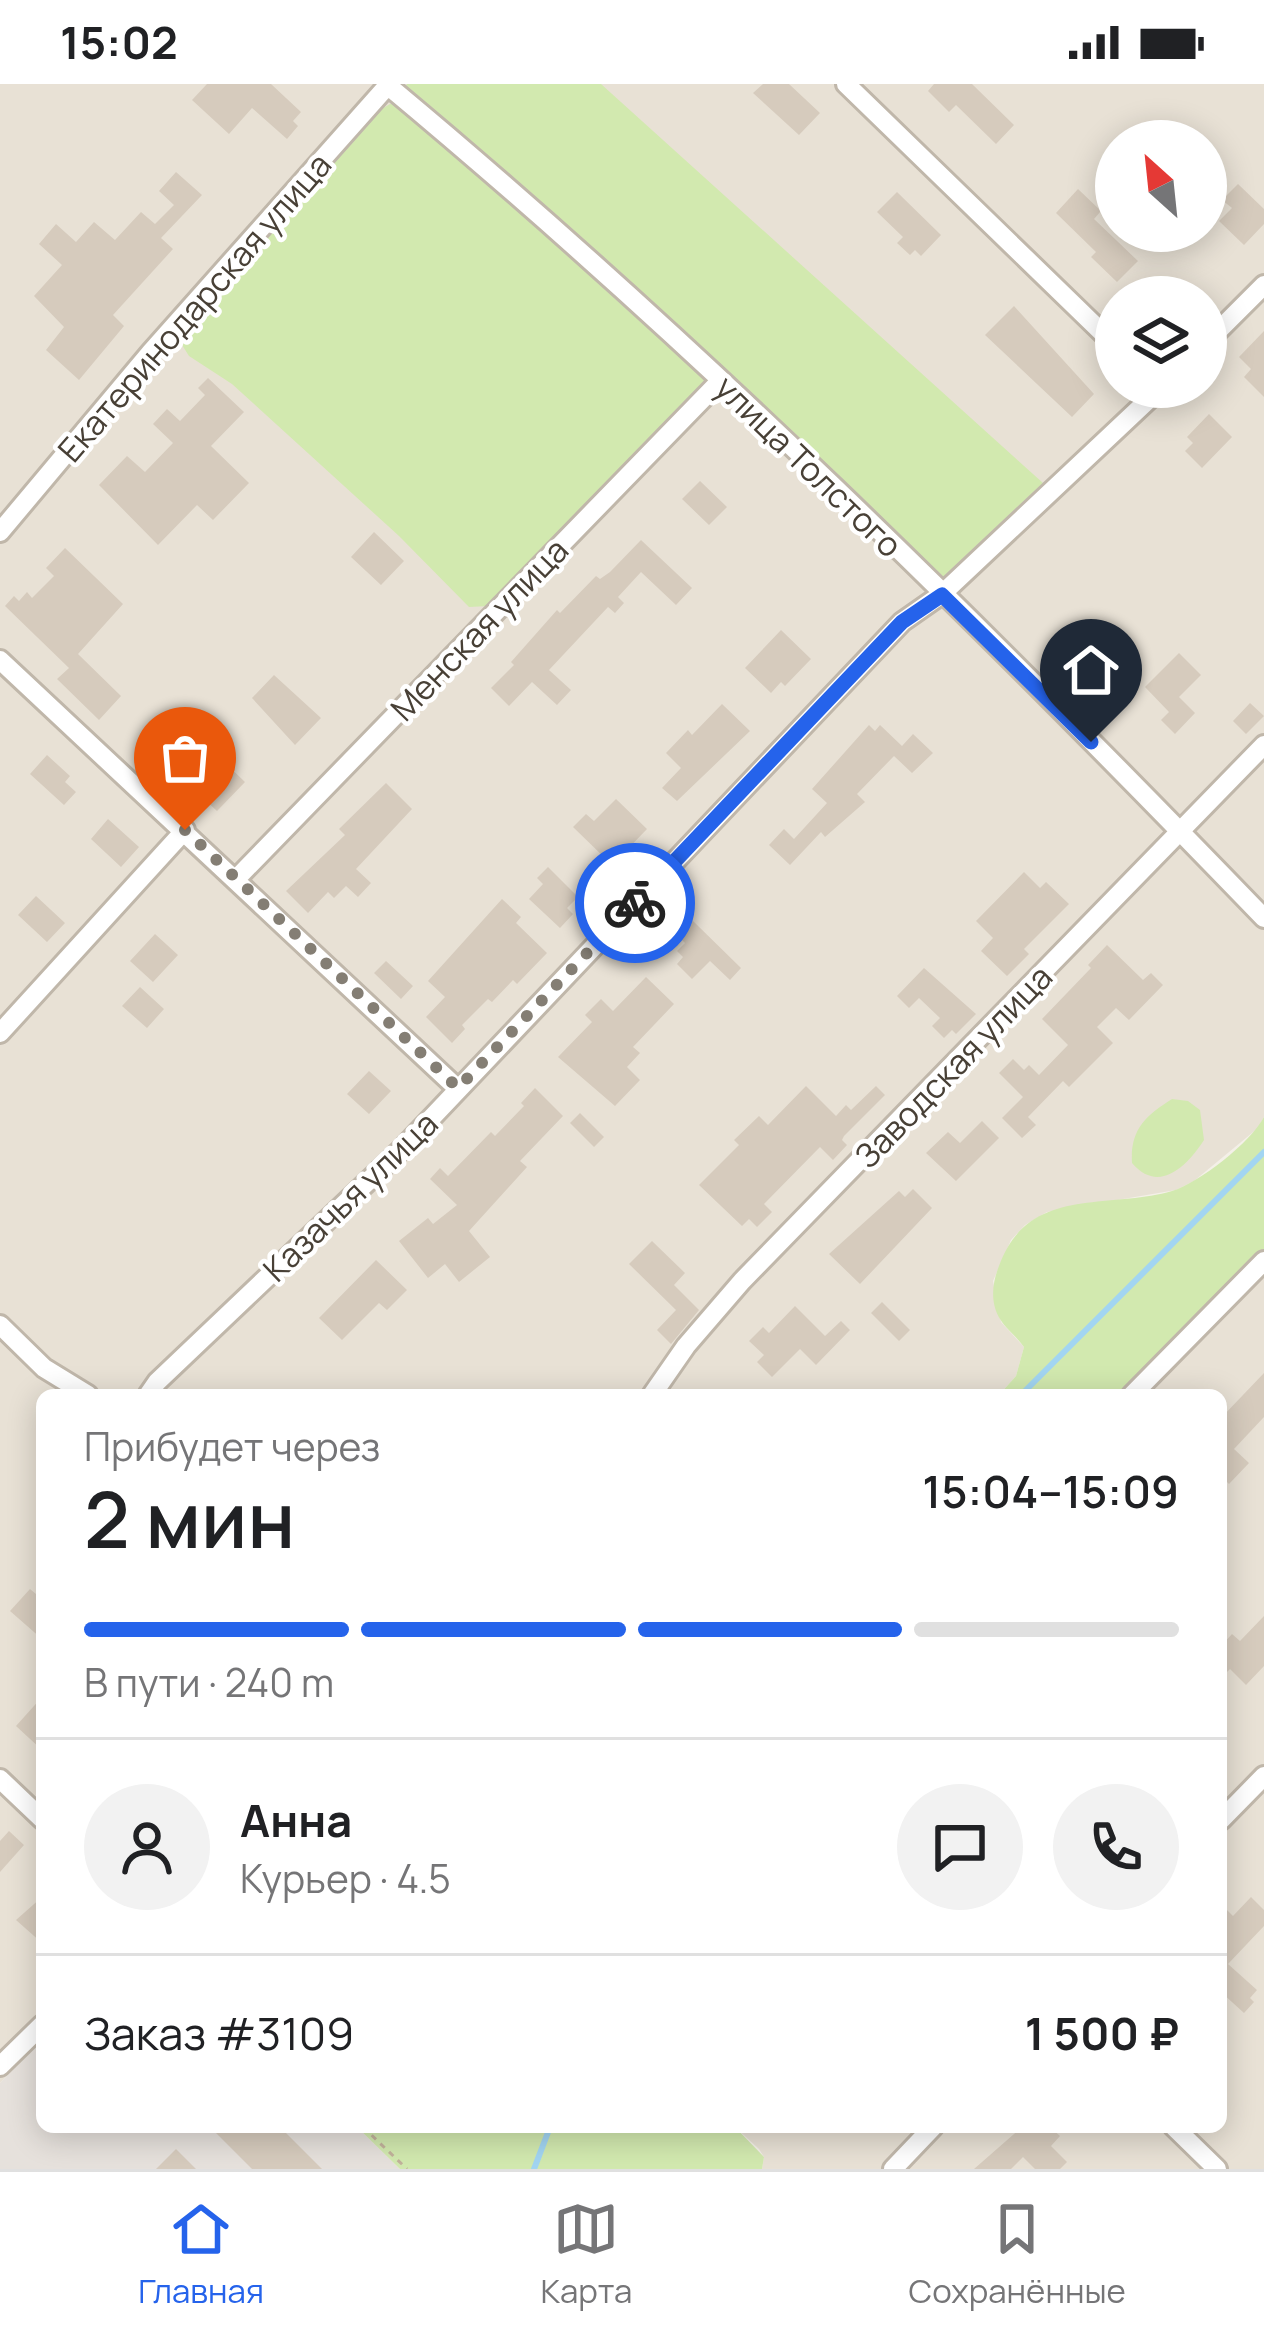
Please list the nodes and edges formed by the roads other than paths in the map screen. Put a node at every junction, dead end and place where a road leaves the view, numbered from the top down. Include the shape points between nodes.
1 (388, 84) edge
2 (846, 84) edge
3 (1264, 285) edge
4 (1227, 322) edge
5 (1095, 326) edge
6 (721, 380) junction
7 (1139, 408) edge
8 (0, 532) edge
9 (942, 595) junction
10 (0, 660) edge
11 (1264, 745) edge
12 (185, 830) junction
13 (1181, 831) junction
14 (237, 878) junction
15 (1264, 918) edge
16 (0, 1033) edge
17 (458, 1088) junction
18 (1264, 1261) edge
19 (0, 1325) edge
20 (153, 1388) edge
21 (78, 1389) edge
22 (656, 1389) edge
23 (1138, 1389) edge
24 (1264, 1776) edge
25 (0, 1779) edge
26 (36, 1813) edge
27 (1227, 1814) edge
28 (36, 2031) edge
29 (0, 2036) edge
30 (16, 2051) junction
31 (0, 2066) edge
32 (927, 2133) edge
33 (1180, 2133) edge
34 (893, 2169) edge
35 (1217, 2169) edge

1 - 6 street, улица Толстого
1 - 8 street, Екатеринодарская улица
2 - 5 street
3 - 4 street
6 - 9 street, улица Толстого
6 - 14 street, Менская улица
7 - 9 street, Казачья улица
9 - 13 street, улица Толстого
9 - 17 street, Казачья улица via 902,622
10 - 12 street
11 - 13 street, Заводская улица
12 - 14 street
12 - 16 street
13 - 15 street, улица Толстого
13 - 22 street, Заводская улица via 742,1281
14 - 17 street
17 - 20 street, Казачья улица
18 - 23 street
19 - 21 street
24 - 27 street
25 - 26 street
28 - 30 street
29 - 30 street
30 - 31 street
32 - 34 street
33 - 35 street

